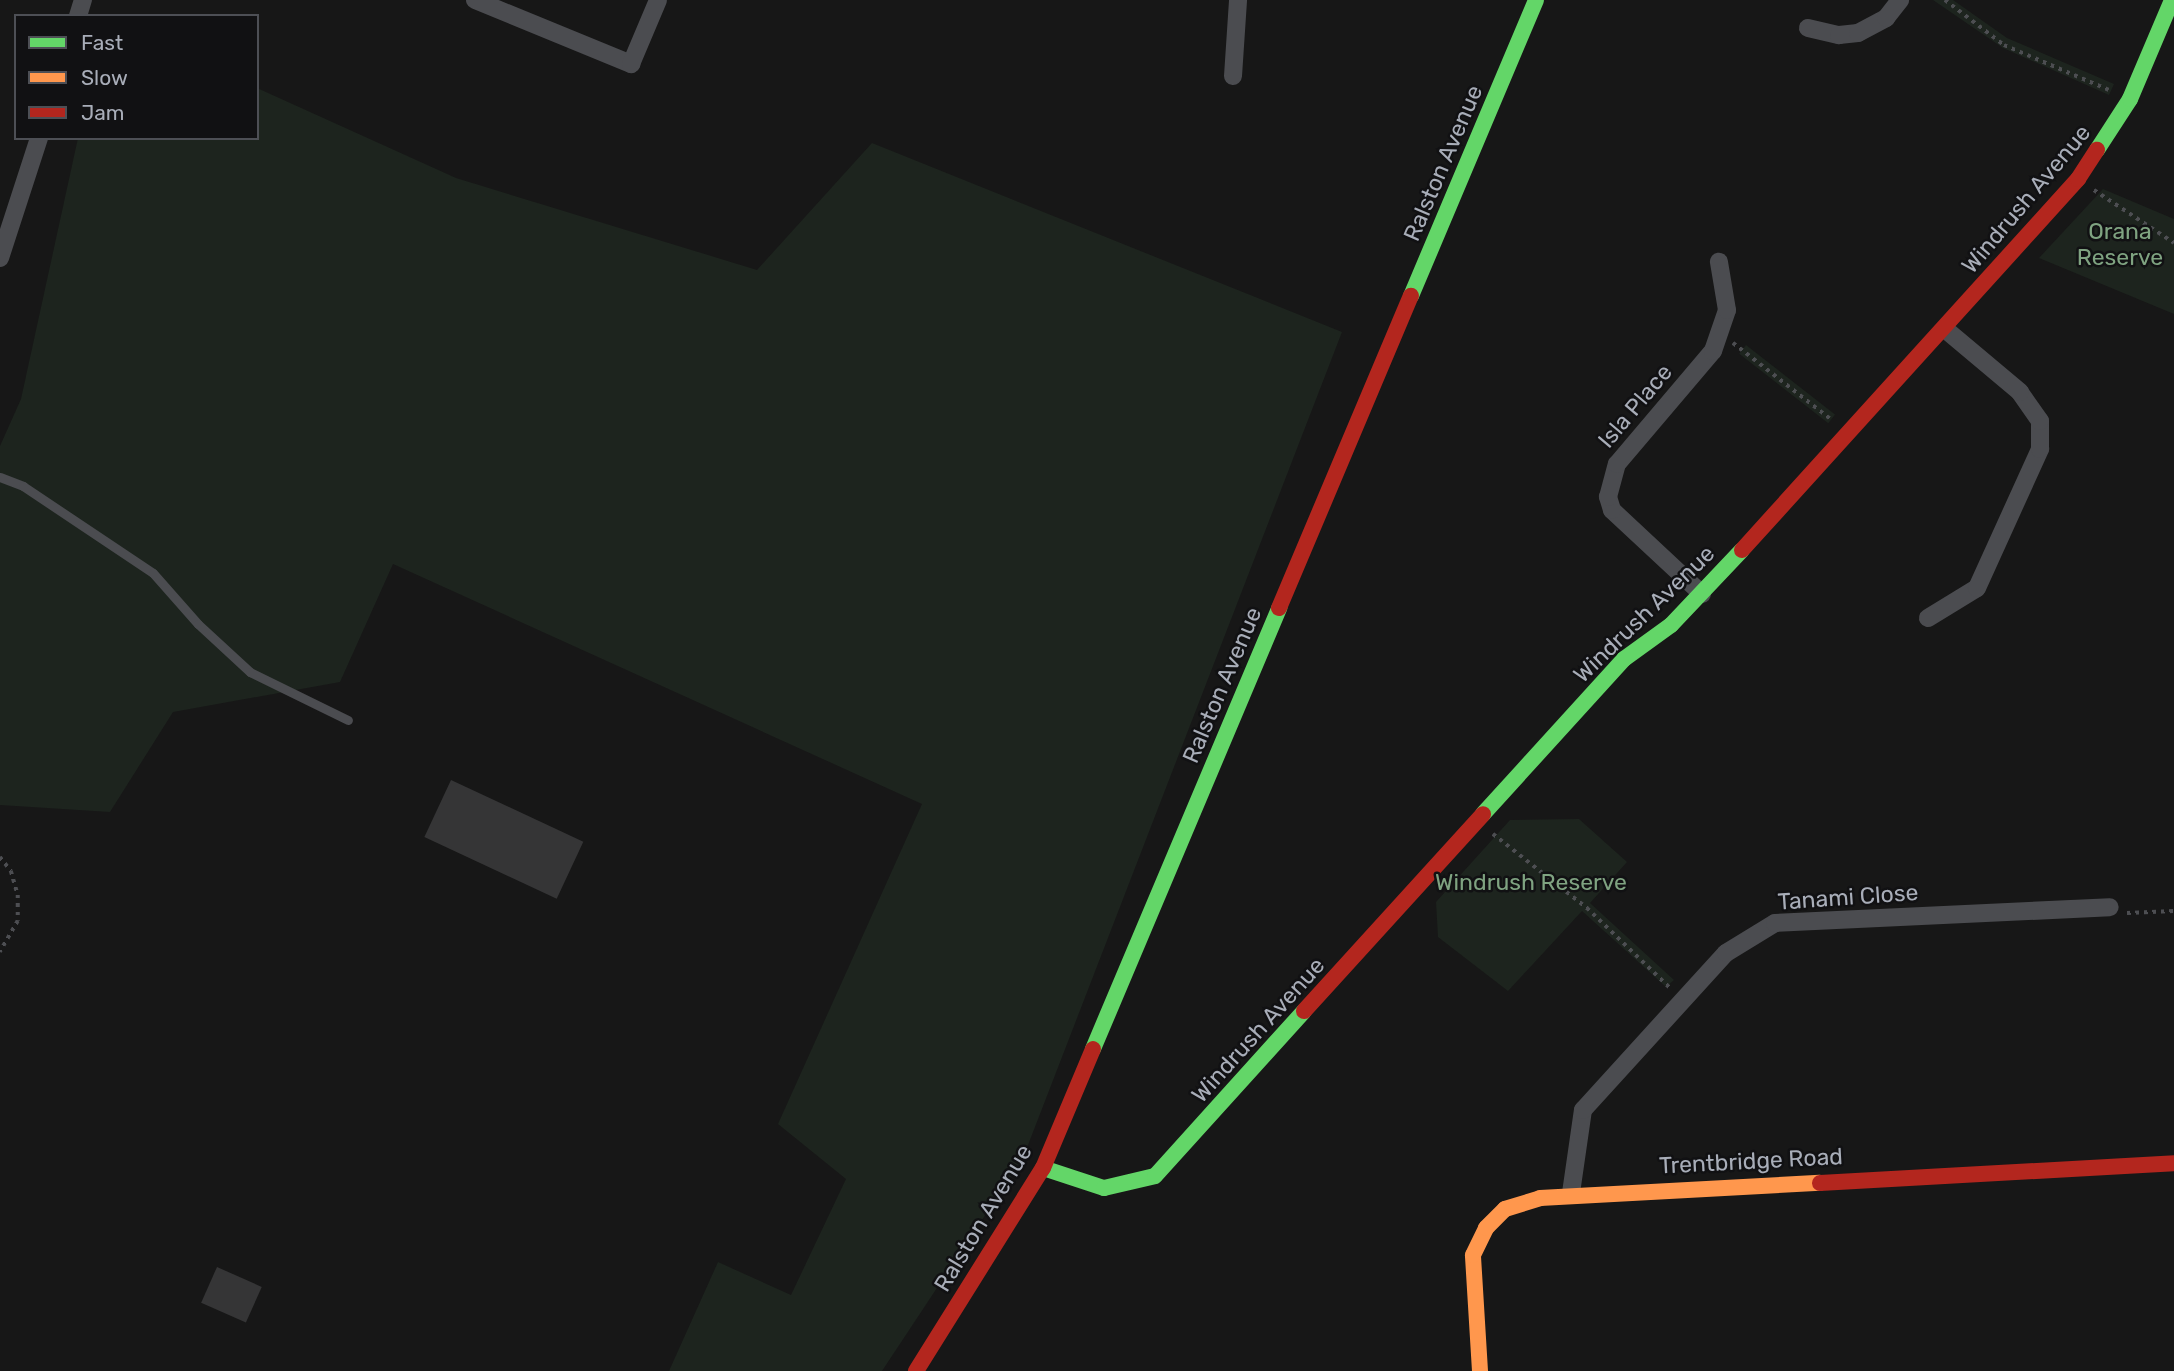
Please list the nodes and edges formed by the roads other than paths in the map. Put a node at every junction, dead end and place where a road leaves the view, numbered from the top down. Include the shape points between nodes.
1 (475, 0) edge
2 (659, 0) edge
3 (1238, 0) edge
4 (1536, 0) edge
5 (1900, 0) edge
6 (2172, 0) edge
7 (1808, 28) dead end
8 (1233, 76) dead end
9 (38, 140) edge
10 (0, 258) edge
11 (1719, 262) dead end
12 (1945, 329) junction
13 (0, 477) edge
14 (1702, 594) junction
15 (1928, 618) dead end
16 (348, 720) dead end
17 (2110, 907) road end
18 (2174, 1163) edge
19 (1043, 1168) junction
20 (1571, 1193) junction
21 (916, 1371) edge
22 (1480, 1371) edge

1 - 2 street via 631,64
3 - 8 street
4 - 19 street, Ralston Avenue
5 - 7 street via 1886,18 1858,33 1839,35
6 - 12 street, Windrush Avenue via 2130,99 2078,179
9 - 10 street
11 - 14 street, Isla Place via 1727,310 1719,334 1698,371 1617,464 1609,484 1612,510
12 - 14 street, Windrush Avenue
12 - 15 street via 2020,392 2040,421 2040,449 1977,588
13 - 16 lane via 23,486 153,573 198,624 250,671
14 - 19 street, Windrush Avenue via 1671,625 1624,659 1155,1176 1104,1188
17 - 20 street, Tanami Close via 1775,923 1726,953 1583,1110
18 - 20 street, Trentbridge Road
19 - 21 street, Ralston Avenue
20 - 22 street, Trentbridge Road via 1505,1209 1486,1228 1473,1255

